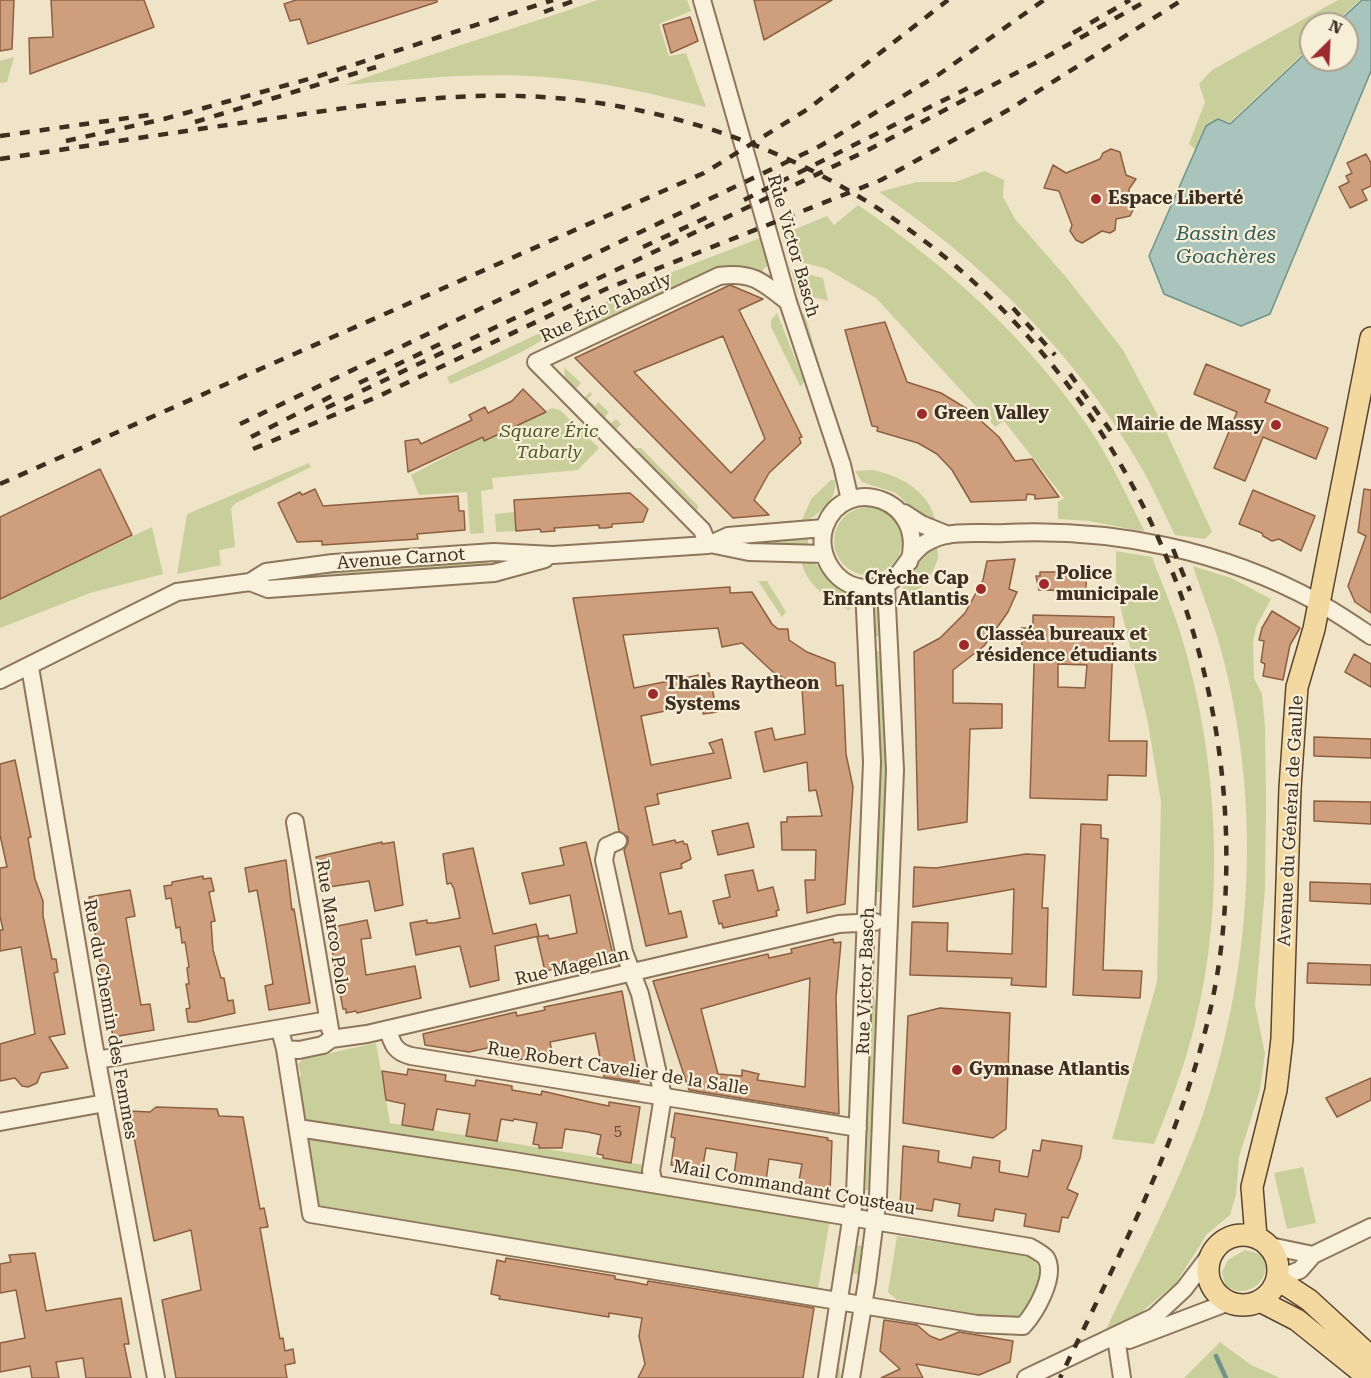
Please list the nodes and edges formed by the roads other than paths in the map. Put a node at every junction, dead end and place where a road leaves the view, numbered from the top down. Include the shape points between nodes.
1 (702, 0) edge
2 (788, 302) junction
3 (1371, 338) edge
4 (850, 500) junction
5 (901, 511) junction
6 (824, 528) junction
7 (948, 535) junction
8 (709, 544) junction
9 (824, 554) junction
10 (909, 562) junction
11 (886, 585) junction
12 (864, 588) junction
13 (1318, 602) junction
14 (1371, 636) edge
15 (30, 667) junction
16 (0, 680) edge
17 (295, 822) dead end
18 (618, 841) dead end
19 (888, 920) junction
20 (866, 922) junction
21 (633, 972) junction
22 (328, 1020) junction
23 (388, 1029) junction
24 (280, 1030) junction
25 (331, 1039) junction
26 (285, 1049) junction
27 (97, 1060) junction
28 (663, 1096) junction
29 (105, 1103) junction
30 (0, 1122) edge
31 (298, 1128) junction
32 (858, 1128) junction
33 (654, 1184) junction
34 (853, 1218) junction
35 (876, 1221) junction
36 (1371, 1227) edge
37 (1263, 1241) junction
38 (1213, 1251) junction
39 (1313, 1255) junction
40 (1277, 1279) junction
41 (1260, 1301) junction
42 (839, 1302) junction
43 (1229, 1302) junction
44 (863, 1305) junction
45 (1099, 1344) junction
46 (1117, 1344) junction
47 (1371, 1357) edge
48 (156, 1378) edge
49 (827, 1378) edge
50 (851, 1378) edge
51 (1026, 1378) edge
52 (1122, 1378) edge
53 (1369, 1378) edge

1 - 2 street, Rue Victor Basch
2 - 4 street, Rue Victor Basch
2 - 8 street, Rue Éric Tabarly via 752,276 719,276 536,362 702,530
3 - 13 main road, Avenue du Général de Gaulle
4 - 5 street via 881,499
4 - 6 street via 838,508
5 - 7 street
5 - 10 street via 912,531
6 - 8 street, Avenue Carnot via 728,536
6 - 9 street
7 - 10 street via 917,549
7 - 13 street via 1038,532 1144,542 1222,560
8 - 9 street, Avenue Carnot via 749,552
8 - 15 street, Avenue Carnot via 553,555 495,573 268,589 250,582 177,592
9 - 12 street via 839,578
10 - 11 street
11 - 12 street
11 - 19 street, Rue Victor Basch via 895,770
12 - 20 street, Rue Victor Basch via 872,762
13 - 14 street
13 - 37 main road, Avenue du Général de Gaulle via 1297,687 1282,1039 1276,1090 1252,1187
15 - 16 street, Avenue Carnot
15 - 27 street, Rue du Chemin des Femmes
17 - 22 street, Rue Marco Polo
18 - 21 street via 607,846 604,860 624,952
19 - 20 street, Rue Magellan
19 - 35 street, Rue Victor Basch
20 - 21 street, Rue Magellan via 839,924
20 - 32 street, Rue Victor Basch
21 - 23 street, Rue Magellan
21 - 28 street
22 - 24 street
22 - 25 street, Rue Marco Polo
23 - 25 street, Rue Magellan
23 - 28 street, Rue Robert Cavelier de la Salle via 392,1044 400,1053 411,1056
24 - 26 street
24 - 27 street
25 - 26 street, Rue Magellan via 323,1045
26 - 31 street
27 - 29 street, Rue du Chemin des Femmes
28 - 32 street, Rue Robert Cavelier de la Salle
28 - 33 street via 651,1171
29 - 30 street
29 - 48 street, Rue du Chemin des Femmes
31 - 33 street, Mail Commandant Cousteau
31 - 42 street via 311,1214 816,1295
32 - 34 street, Rue Victor Basch
33 - 34 street, Mail Commandant Cousteau
34 - 35 street, Mail Commandant Cousteau
34 - 42 street, Rue Victor Basch
35 - 44 street, Rue Victor Basch
35 - 44 street, Mail Commandant Cousteau via 1030,1247 1045,1257 1050,1269 1034,1315 1023,1326 977,1324
36 - 39 street
37 - 38 main road via 1244,1234 1232,1236
37 - 39 street
37 - 40 main road via 1279,1268
38 - 43 main road via 1209,1260 1210,1280
38 - 45 street via 1184,1289 1154,1317
39 - 40 street via 1300,1270
40 - 41 main road via 1274,1288
40 - 47 main road via 1309,1300
41 - 43 main road via 1241,1305
41 - 53 main road via 1297,1320
42 - 44 street
42 - 49 street, Rue Victor Basch
43 - 46 street
44 - 50 street, Rue Victor Basch
45 - 46 street
45 - 51 street
46 - 52 street

